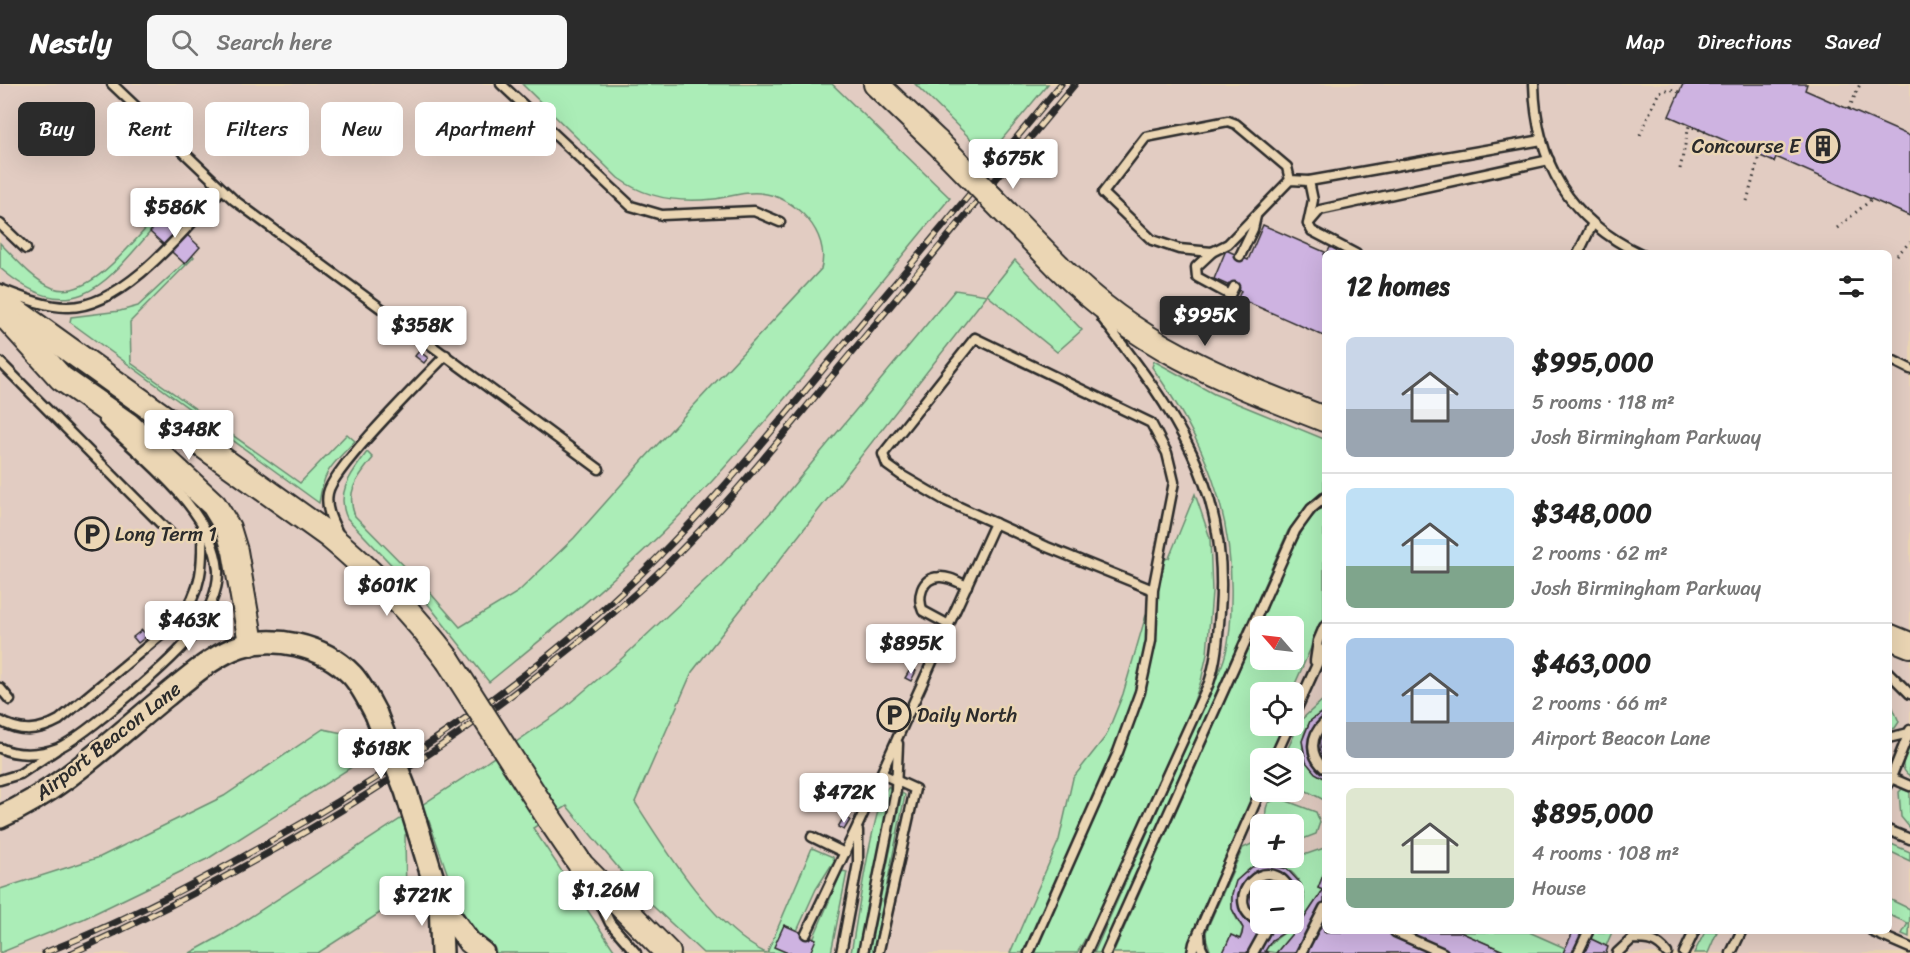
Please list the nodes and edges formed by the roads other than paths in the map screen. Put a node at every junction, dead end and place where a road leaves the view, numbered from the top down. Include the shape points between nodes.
1 (112, 84) edge
2 (501, 84) edge
3 (876, 84) edge
4 (1534, 84) edge
5 (1542, 140) junction
6 (1549, 160) junction
7 (1290, 180) junction
8 (1309, 181) junction
9 (222, 189) junction
10 (1313, 200) junction
11 (1320, 210) junction
12 (1256, 216) junction
13 (780, 222) dead end
14 (0, 224) edge
15 (1308, 224) junction
16 (1592, 225) junction
17 (26, 249) dead end
18 (1347, 250) edge
19 (1580, 250) edge
20 (1634, 250) edge
21 (1212, 252) junction
22 (1240, 256) dead end
23 (1077, 285) junction
24 (1234, 287) dead end
25 (0, 289) edge
26 (0, 300) edge
27 (0, 310) edge
28 (446, 355) junction
29 (1892, 360) edge
30 (0, 362) edge
31 (1910, 369) edge
32 (61, 378) junction
33 (1322, 418) edge
34 (599, 469) dead end
35 (1322, 500) edge
36 (202, 522) junction
37 (995, 523) junction
38 (173, 536) dead end
39 (349, 553) junction
40 (967, 586) junction
41 (1153, 590) junction
42 (949, 625) junction
43 (1322, 632) edge
44 (1892, 638) edge
45 (251, 644) junction
46 (1910, 645) edge
47 (1322, 653) edge
48 (1322, 661) edge
49 (1314, 668) junction
50 (1892, 676) edge
51 (0, 688) edge
52 (1304, 691) edge
53 (1910, 694) edge
54 (10, 700) dead end
55 (0, 721) edge
56 (1322, 725) edge
57 (1910, 731) edge
58 (1892, 737) edge
59 (898, 739) junction
60 (59, 747) junction
61 (0, 748) edge
62 (1322, 766) edge
63 (882, 774) junction
64 (1892, 775) edge
65 (0, 780) edge
66 (897, 780) junction
67 (1892, 781) edge
68 (1910, 786) edge
69 (1256, 802) edge
70 (0, 817) edge
71 (857, 827) junction
72 (1892, 832) edge
73 (812, 837) dead end
74 (1910, 839) edge
75 (845, 853) junction
76 (580, 865) junction
77 (1252, 880) edge
78 (1281, 880) edge
79 (1250, 883) edge
80 (440, 902) junction
81 (1322, 912) edge
82 (1250, 916) edge
83 (1200, 930) junction
84 (806, 934) dead end
85 (1264, 934) edge
86 (1400, 934) edge
87 (1587, 934) edge
88 (1693, 934) edge
89 (1740, 934) edge
90 (1878, 934) edge
91 (1910, 948) edge
92 (667, 951) edge
93 (879, 951) dead end
94 (1255, 952) edge
95 (442, 953) edge
96 (483, 953) edge
97 (636, 953) edge
98 (841, 953) edge
99 (863, 953) edge
100 (1029, 953) edge
101 (1086, 953) edge
102 (1106, 953) edge
103 (1192, 953) edge
104 (1204, 953) edge
105 (1302, 953) edge
106 (1443, 953) edge
107 (1578, 953) edge
108 (1617, 953) edge
109 (1667, 953) edge
110 (1684, 953) edge
111 (1731, 953) edge

1 - 9 lane
2 - 13 lane via 631,206 662,215 754,211
3 - 23 main road, bridge
4 - 5 lane
5 - 6 lane
5 - 8 lane
6 - 11 lane
6 - 16 lane via 1572,203
7 - 8 lane
7 - 12 lane
7 - 21 lane via 1287,167 1232,122 1146,137 1104,190 1105,196 1152,240 1179,249
8 - 10 lane
9 - 25 lane via 154,259 116,291 92,303 55,306
9 - 28 lane
10 - 11 lane
10 - 15 lane
11 - 15 lane
12 - 21 lane via 1228,244
12 - 22 lane
14 - 17 lane
15 - 18 lane via 1324,240
16 - 19 lane
16 - 20 lane
21 - 24 lane via 1196,267 1197,277 1230,295
23 - 33 main road via 1124,324 1163,349 1226,381
23 - 101 lane via 1161,396 1189,442 1212,501 1221,567 1216,654 1209,683
26 - 39 main road via 283,501
27 - 32 main road
28 - 34 lane
28 - 39 lane via 360,447 330,486 329,512
29 - 31 lane
30 - 38 lane
32 - 36 lane
32 - 45 main road via 128,425 214,505 235,550
35 - 102 lane via 1295,531
36 - 55 lane via 203,571 179,620 59,720 37,730 14,728
36 - 60 lane via 218,572 211,601 195,632 135,688
37 - 40 lane
37 - 41 lane
37 - 41 lane via 901,476 887,465 883,454 975,338 1151,423 1167,453 1174,482
39 - 76 main road, bridge via 416,617 448,660
40 - 42 lane
40 - 42 lane via 936,577 922,589 919,598 923,611
41 - 100 lane via 1151,640 1140,692 1118,752
42 - 59 lane
43 - 49 lane
44 - 46 main road
45 - 70 street, Airport Beacon Lane via 208,662 65,778
45 - 80 street, Airport Beacon Lane, bridge via 297,645 333,660 352,676 376,714 402,781
47 - 49 lane
48 - 49 lane
49 - 52 lane
50 - 53 lane
51 - 54 lane
56 - 62 lane via 1312,744
57 - 58 lane
57 - 64 lane
59 - 63 lane
59 - 66 lane
60 - 61 lane via 26,754
60 - 65 lane via 40,763
63 - 66 lane
63 - 71 lane
66 - 93 lane via 915,789
66 - 99 lane
67 - 68 lane
69 - 83 lane
71 - 75 lane
71 - 98 lane via 858,862
72 - 74 lane
73 - 75 lane
75 - 84 lane
76 - 92 main road
76 - 97 lane via 610,922
77 - 78 lane via 1274,875
79 - 82 lane via 1244,894 1244,906
80 - 95 street, Airport Beacon Lane
80 - 96 street, Airport Beacon Lane via 469,942
81 - 105 lane
83 - 103 lane
83 - 104 lane
85 - 94 lane
86 - 106 lane
87 - 107 lane
88 - 110 lane
89 - 111 lane
90 - 91 lane
108 - 109 lane via 1632,939 1644,939 1652,940

